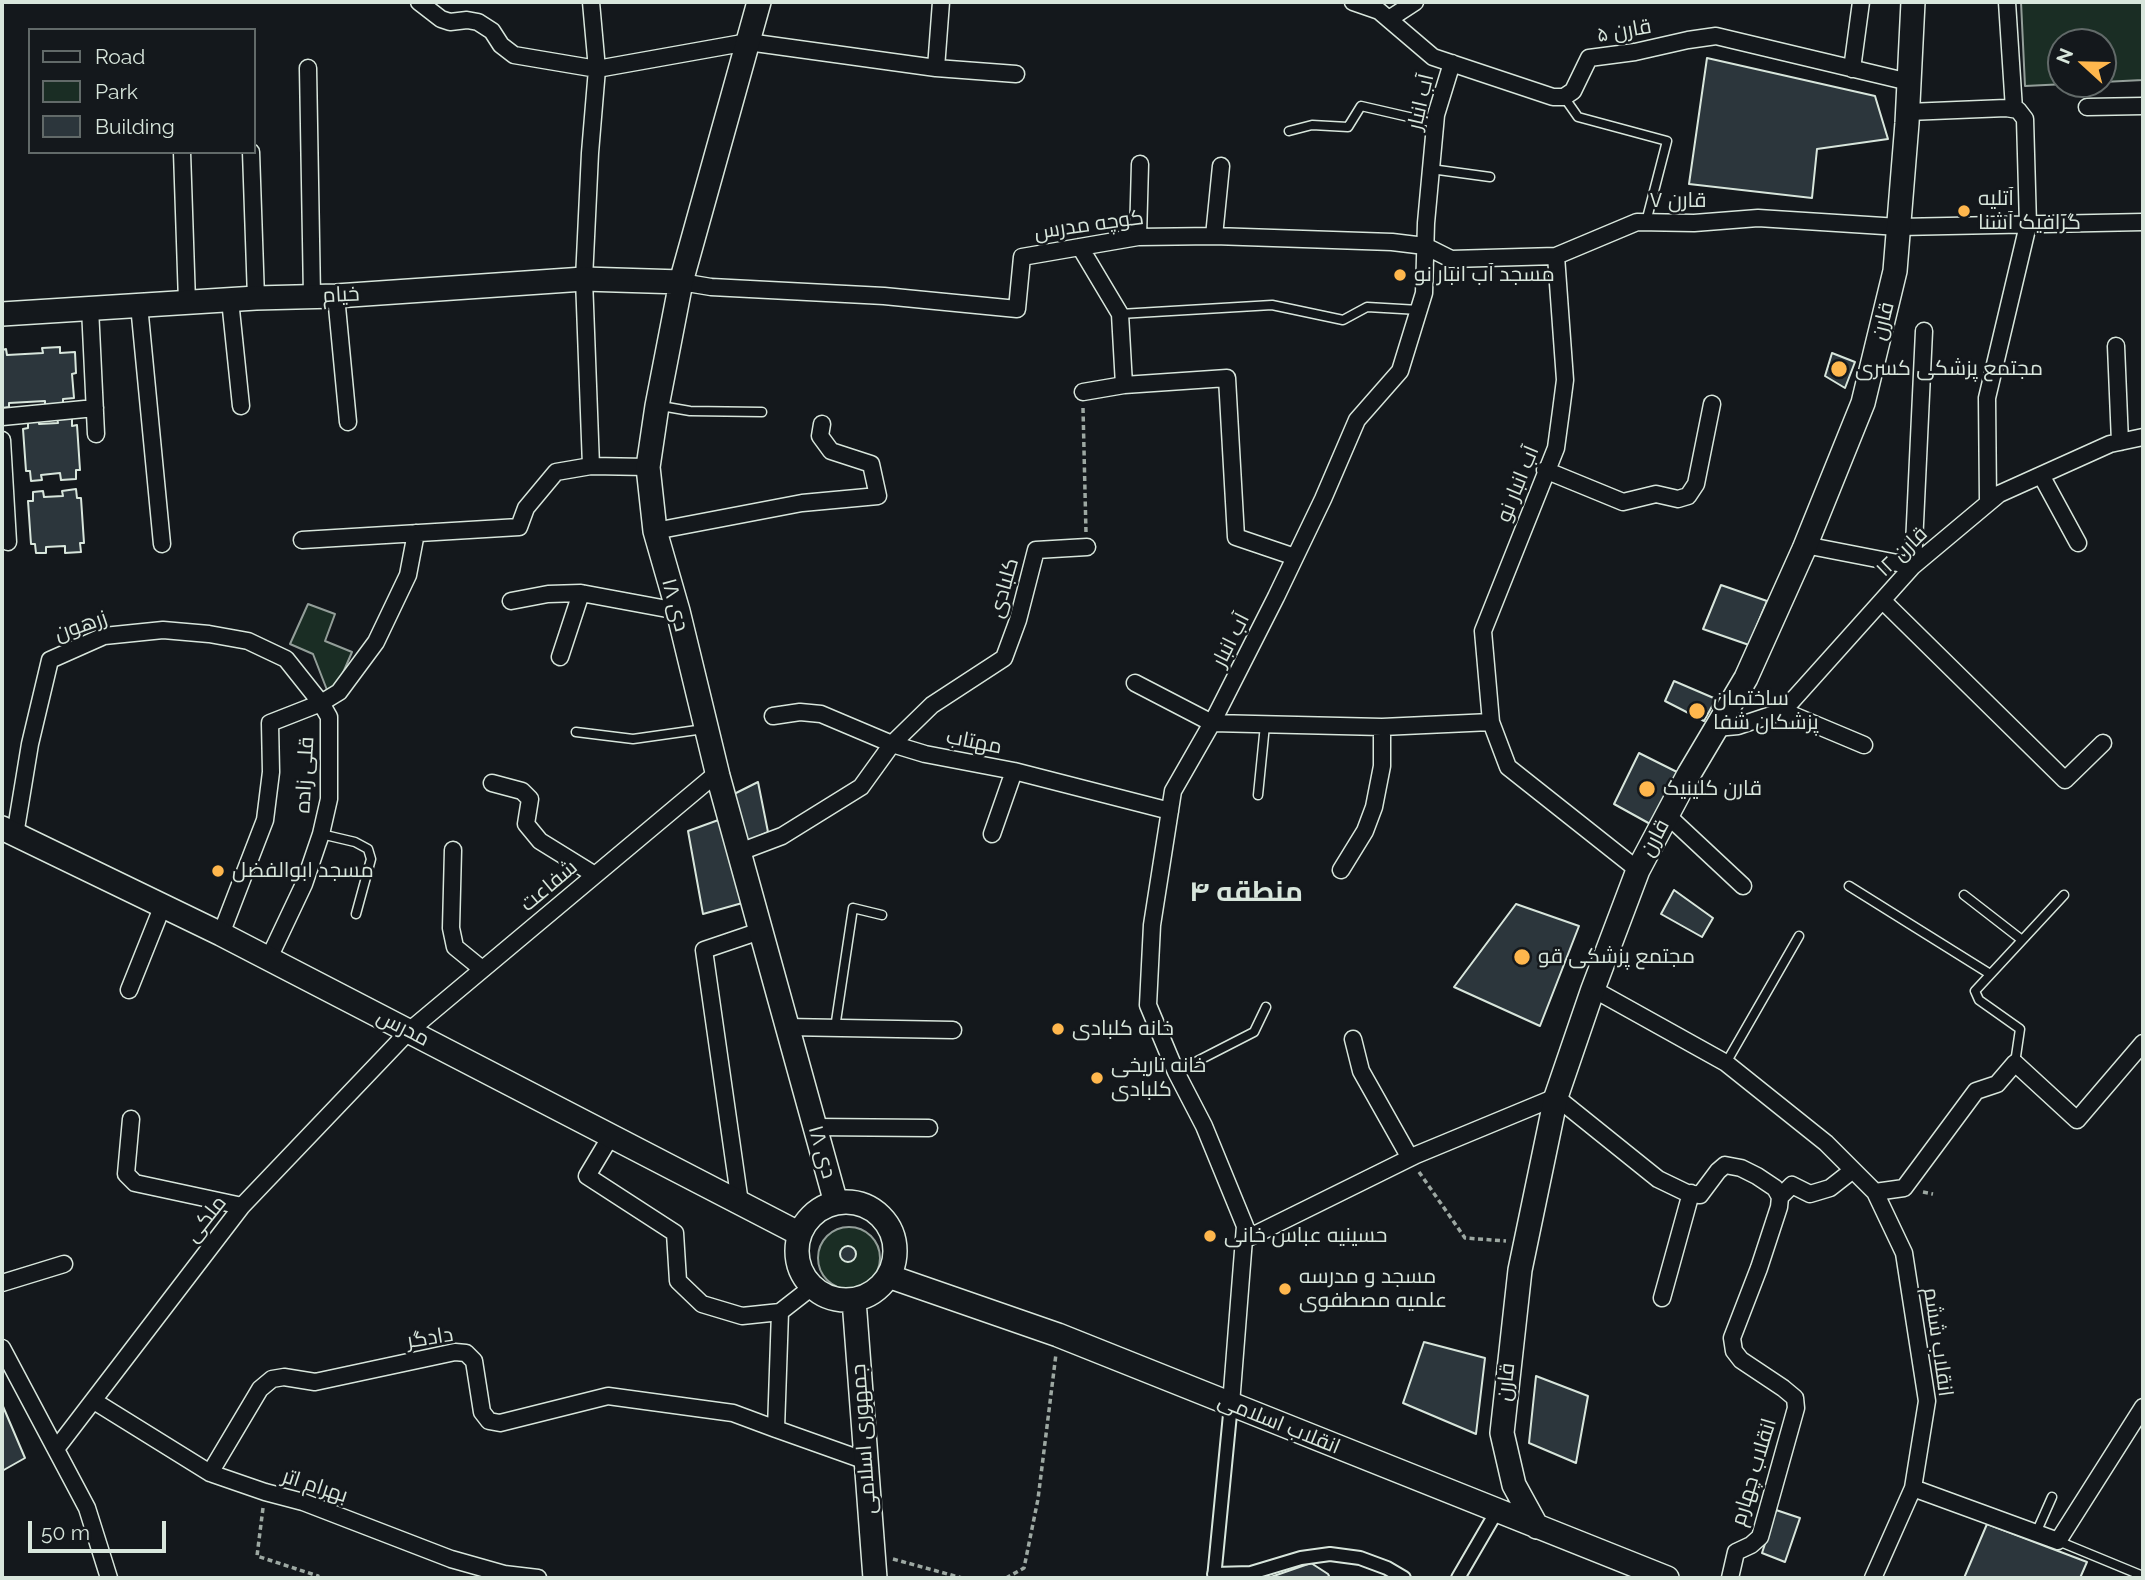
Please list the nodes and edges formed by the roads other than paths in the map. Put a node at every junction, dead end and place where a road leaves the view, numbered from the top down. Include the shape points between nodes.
1 (419, 2) edge
2 (591, 2) edge
3 (759, 2) edge
4 (941, 2) edge
5 (1353, 2) edge
6 (1415, 2) edge
7 (1861, 2) edge
8 (1913, 2) edge
9 (2007, 2) edge
10 (1389, 19) junction
11 (748, 42) junction
12 (1452, 63) junction
13 (308, 68) dead end
14 (936, 68) junction
15 (597, 69) junction
16 (1852, 69) junction
17 (1016, 74) dead end
18 (1909, 82) junction
19 (1564, 97) junction
20 (2143, 106) edge
21 (2087, 107) dead end
22 (2014, 109) junction
23 (1908, 112) junction
24 (1435, 123) junction
25 (1289, 131) dead end
26 (182, 154) edge
27 (251, 154) edge
28 (1140, 164) dead end
29 (1221, 166) dead end
30 (1431, 169) junction
31 (1490, 177) dead end
32 (1646, 222) junction
33 (2143, 222) edge
34 (2028, 225) junction
35 (1899, 227) junction
36 (1214, 236) junction
37 (1138, 237) junction
38 (1425, 246) junction
39 (1080, 247) junction
40 (1556, 256) junction
41 (584, 279) junction
42 (681, 282) junction
43 (336, 296) junction
44 (312, 297) junction
45 (256, 298) junction
46 (230, 300) junction
47 (187, 302) junction
48 (139, 305) junction
49 (90, 308) junction
50 (1419, 310) junction
51 (2, 314) edge
52 (1120, 314) junction
53 (1924, 331) dead end
54 (2116, 346) dead end
55 (1124, 385) junction
56 (1083, 392) road end
57 (1712, 404) dead end
58 (240, 406) dead end
59 (656, 406) junction
60 (95, 408) junction
61 (762, 412) dead end
62 (2, 417) edge
63 (348, 422) dead end
64 (822, 424) dead end
65 (96, 434) dead end
66 (2143, 437) edge
67 (2, 440) edge
68 (2120, 442) junction
69 (591, 466) junction
70 (648, 467) junction
71 (1545, 470) junction
72 (2041, 475) junction
73 (1988, 501) junction
74 (655, 531) junction
75 (416, 533) junction
76 (302, 540) dead end
77 (8, 542) dead end
78 (2078, 542) dead end
79 (162, 544) dead end
80 (1805, 545) junction
81 (1087, 547) road end
82 (1295, 557) junction
83 (1913, 566) junction
84 (581, 593) junction
85 (511, 601) dead end
86 (1882, 601) junction
87 (678, 611) junction
88 (560, 657) dead end
89 (1135, 683) dead end
90 (321, 703) junction
91 (1783, 711) junction
92 (773, 716) dead end
93 (1491, 722) junction
94 (1212, 723) junction
95 (1265, 725) junction
96 (1382, 727) junction
97 (706, 728) junction
98 (1716, 728) junction
99 (576, 732) dead end
100 (2103, 743) dead end
101 (892, 744) junction
102 (1864, 745) dead end
103 (1014, 771) junction
104 (717, 773) junction
105 (492, 783) dead end
106 (1258, 795) dead end
107 (1170, 811) junction
108 (1667, 815) junction
109 (8, 832) edge
110 (321, 834) junction
111 (992, 834) dead end
112 (453, 850) dead end
113 (737, 852) junction
114 (1340, 870) dead end
115 (1638, 870) junction
116 (595, 875) junction
117 (1743, 886) dead end
118 (1849, 886) dead end
119 (1964, 895) dead end
120 (2064, 895) dead end
121 (163, 905) junction
122 (356, 914) dead end
123 (882, 915) dead end
124 (760, 931) junction
125 (221, 934) junction
126 (1799, 936) dead end
127 (2022, 940) junction
128 (269, 958) junction
129 (482, 970) junction
130 (1990, 974) junction
131 (1592, 989) junction
132 (129, 990) dead end
133 (1266, 1007) dead end
134 (786, 1027) junction
135 (835, 1028) junction
136 (953, 1030) dead end
137 (409, 1031) junction
138 (1353, 1039) dead end
139 (2143, 1043) edge
140 (1726, 1063) junction
141 (2015, 1063) junction
142 (1176, 1072) junction
143 (1556, 1097) junction
144 (131, 1119) dead end
145 (814, 1127) junction
146 (929, 1128) dead end
147 (611, 1136) junction
148 (1410, 1158) junction
149 (1853, 1170) junction
150 (1875, 1192) junction
151 (1690, 1194) junction
152 (1780, 1197) junction
153 (740, 1203) junction
154 (836, 1203) junction
155 (242, 1206) junction
156 (800, 1234) junction
157 (1244, 1240) junction
158 (64, 1264) dead end
159 (888, 1276) junction
160 (2, 1283) edge
161 (812, 1287) junction
162 (1662, 1298) dead end
163 (854, 1300) junction
164 (780, 1312) junction
165 (2, 1348) edge
166 (94, 1401) junction
167 (1231, 1404) junction
168 (2143, 1406) edge
169 (776, 1429) junction
170 (56, 1449) junction
171 (866, 1461) junction
172 (210, 1473) junction
173 (1913, 1488) junction
174 (2052, 1497) dead end
175 (1497, 1511) junction
176 (1538, 1527) junction
177 (2036, 1533) junction
178 (2058, 1541) junction
179 (1214, 1576) edge
180 (2143, 1576) edge
181 (109, 1578) edge
182 (537, 1578) edge
183 (875, 1578) edge
184 (1404, 1578) edge
185 (1458, 1578) edge
186 (1667, 1578) edge
187 (1730, 1578) edge
188 (1873, 1578) edge

1 - 15 street via 441,19 478,22 514,55
2 - 15 street
3 - 11 main road, ۱۸ دی
4 - 14 street
5 - 10 street
6 - 10 street
7 - 16 street
8 - 18 main road, قارن
9 - 22 street
10 - 12 street via 1433,57
11 - 14 street
11 - 15 street
11 - 42 main road, ۱۸ دی
12 - 19 street
12 - 24 street, آب انبار
13 - 44 street
14 - 17 street
15 - 41 street
16 - 18 street, قارن ۵
16 - 19 street, قارن ۵ via 1716,36 1589,58 1573,90
18 - 23 main road, قارن
19 - 32 lane via 1578,117 1667,141
20 - 21 street
22 - 23 street
22 - 34 street via 2025,119
23 - 35 main road, قارن
24 - 25 lane via 1362,106 1348,127 1312,125
24 - 30 street, آب انبار
26 - 47 street
27 - 45 street
28 - 37 street
29 - 36 street
30 - 31 lane
30 - 38 street, آب انبار
32 - 35 street, قارن ٧ via 1758,218
32 - 40 street, قارن ٧
33 - 34 street, قارن ٧
34 - 35 street, قارن ٧
34 - 73 street via 1987,398
35 - 80 main road, قارن via 1895,271 1863,403
36 - 37 street, کوچه مدرس
36 - 38 street, کوچه مدرس
37 - 39 street, کوچه مدرس
38 - 40 street, قارن ٧ via 1451,260
38 - 50 street, آب انبار
39 - 42 street, کوچه مدرس via 1021,257 1017,309
39 - 52 street
40 - 71 street, آب انبار نو via 1565,380 1556,448
41 - 42 main road, خیام
41 - 43 main road, خیام
41 - 69 street
42 - 59 main road, ۱۸ دی
43 - 44 main road, خیام
43 - 63 street
44 - 45 main road, خیام
45 - 46 main road, خیام
46 - 47 main road, خیام
46 - 58 street
47 - 48 main road, خیام
48 - 49 main road, خیام
48 - 79 street
49 - 51 main road, خیام
49 - 60 street
50 - 52 lane via 1367,307 1343,320 1272,305
50 - 82 street, آب انبار via 1400,371 1357,420
52 - 55 street
53 - 83 street
54 - 68 street
55 - 56 street
55 - 82 street via 1227,378 1236,537
57 - 71 street via 1696,484 1688,496 1678,499 1656,494 1623,502
59 - 61 lane
59 - 70 main road, ۱۸ دی
60 - 62 street
60 - 65 street
64 - 74 street via 820,436 831,451 871,464 878,496 802,503
66 - 68 street, قارن ۱۲
67 - 77 street
68 - 72 street, قارن ۱۲
69 - 70 street
69 - 75 street via 556,472 526,508 519,527
70 - 74 main road, ۱۸ دی
71 - 93 street, آب انبار نو via 1483,631
72 - 73 street, قارن ۱۲
72 - 78 street
73 - 83 street, قارن ۱۲
74 - 87 main road, ۱۸ دی
75 - 76 street
75 - 90 street via 408,575 376,642 339,691
80 - 83 street
80 - 98 main road, قارن via 1746,678
81 - 101 street, کلبادی via 1036,550 1004,659 932,705
82 - 94 street, آب انبار
83 - 86 street, قارن ۱۲
84 - 85 street
84 - 87 street
84 - 88 street
86 - 91 street, قارن ۱۲
86 - 100 street via 2065,780
87 - 97 main road, ۱۸ دی
89 - 94 street
90 - 109 street, زرهون via 286,659 248,641 163,630 104,636 50,660
90 - 110 street, قلی زاده via 329,717 329,799
90 - 125 street via 270,723 271,772 265,820
91 - 98 street, قارن ۱۲
91 - 102 street
92 - 101 street, مهتاب via 821,714
93 - 96 street
93 - 115 street, آب انبار نو via 1508,767
94 - 95 street
94 - 107 street, آب انبار via 1173,791
95 - 96 street
95 - 106 lane
96 - 114 street via 1382,766 1374,807
97 - 99 lane via 633,739
97 - 104 main road, ۱۸ دی
98 - 108 main road, قارن
101 - 103 street, مهتاب
101 - 113 street via 861,786 782,836
103 - 107 street, مهتاب
103 - 111 street
104 - 113 main road, ۱۸ دی
104 - 116 street, شفاعت
105 - 116 street via 522,791 530,799 526,824 540,841
107 - 142 street, آب انبار via 1152,925 1148,1005
108 - 115 main road, قارن
108 - 117 street
109 - 121 main road, مدرس
110 - 122 lane via 368,849 371,859
110 - 128 street, قلی زاده via 304,884
112 - 129 street via 450,928 455,947
113 - 124 main road, ۱۸ دی
115 - 131 main road, قارن
116 - 129 street, شفاعت
118 - 130 lane
119 - 127 lane
120 - 127 lane
121 - 125 main road, مدرس
121 - 132 street
123 - 135 lane via 853,908
124 - 134 main road, ۱۸ دی
124 - 153 street via 704,950
125 - 128 main road, مدرس
126 - 140 lane
127 - 130 lane
128 - 137 main road, مدرس
129 - 137 street, شفاعت
130 - 141 lane via 1975,991 1979,1000 2020,1029
131 - 140 street, انقلاب ششم
131 - 143 main road, قارن
133 - 142 lane via 1254,1032
134 - 135 street
134 - 145 main road, ۱۸ دی
135 - 136 street
137 - 147 main road, مدرس
137 - 155 street, ملکی
138 - 148 street via 1361,1072
139 - 141 street via 2077,1120
140 - 149 street, انقلاب ششم
141 - 150 street via 1997,1084 1976,1091 1904,1188
142 - 157 street, آب انبار via 1205,1126 1245,1226
143 - 148 street
143 - 151 street via 1658,1179
143 - 176 main road, قارن via 1526,1242 1502,1433 1514,1485
144 - 155 street via 126,1174 135,1183
145 - 146 street
145 - 154 main road, ۱۸ دی
147 - 153 main road, مدرس
147 - 164 street via 587,1176 675,1233 678,1281 702,1304 728,1312 742,1316
148 - 157 street
149 - 150 street, انقلاب ششم
149 - 152 street via 1830,1188 1810,1194 1792,1185
150 - 173 street, انقلاب ششم via 1904,1254 1927,1401
151 - 152 street via 1700,1195 1725,1165 1757,1176
151 - 162 street
152 - 187 street, انقلاب چهارم via 1732,1338 1741,1360 1796,1398 1796,1408 1760,1537 1736,1552
153 - 156 main road, مدرس
154 - 156 main road via 808,1220
154 - 159 main road via 869,1208 886,1222 895,1255
155 - 166 street, ملکی
156 - 161 main road via 798,1262
157 - 167 street, آب انبار
158 - 160 street
159 - 163 main road via 874,1292
159 - 167 main road, انقلاب اسلامی via 1058,1335
161 - 163 main road via 825,1296
161 - 164 street
163 - 171 main road, جمهوری اسلامی
164 - 169 street
165 - 170 street
166 - 170 street, ملکی
166 - 172 street, بهرام اتر
167 - 175 main road, انقلاب اسلامی
167 - 179 street
168 - 178 street
169 - 171 street
169 - 172 street, دادگر via 733,1413 608,1396 500,1423 489,1421 482,1412 474,1361 466,1353 455,1352 315,1382 272,1379 260,1389
170 - 181 street via 87,1508
171 - 183 main road, جمهوری اسلامی
172 - 182 street, بهرام اتر via 303,1502 451,1559
173 - 177 street
173 - 188 street, انقلاب ششم
174 - 177 lane
175 - 176 main road, انقلاب اسلامی
175 - 185 street
176 - 186 main road, انقلاب اسلامی
177 - 178 street
178 - 180 lane
179 - 184 street via 1251,1573 1330,1554 1360,1558

